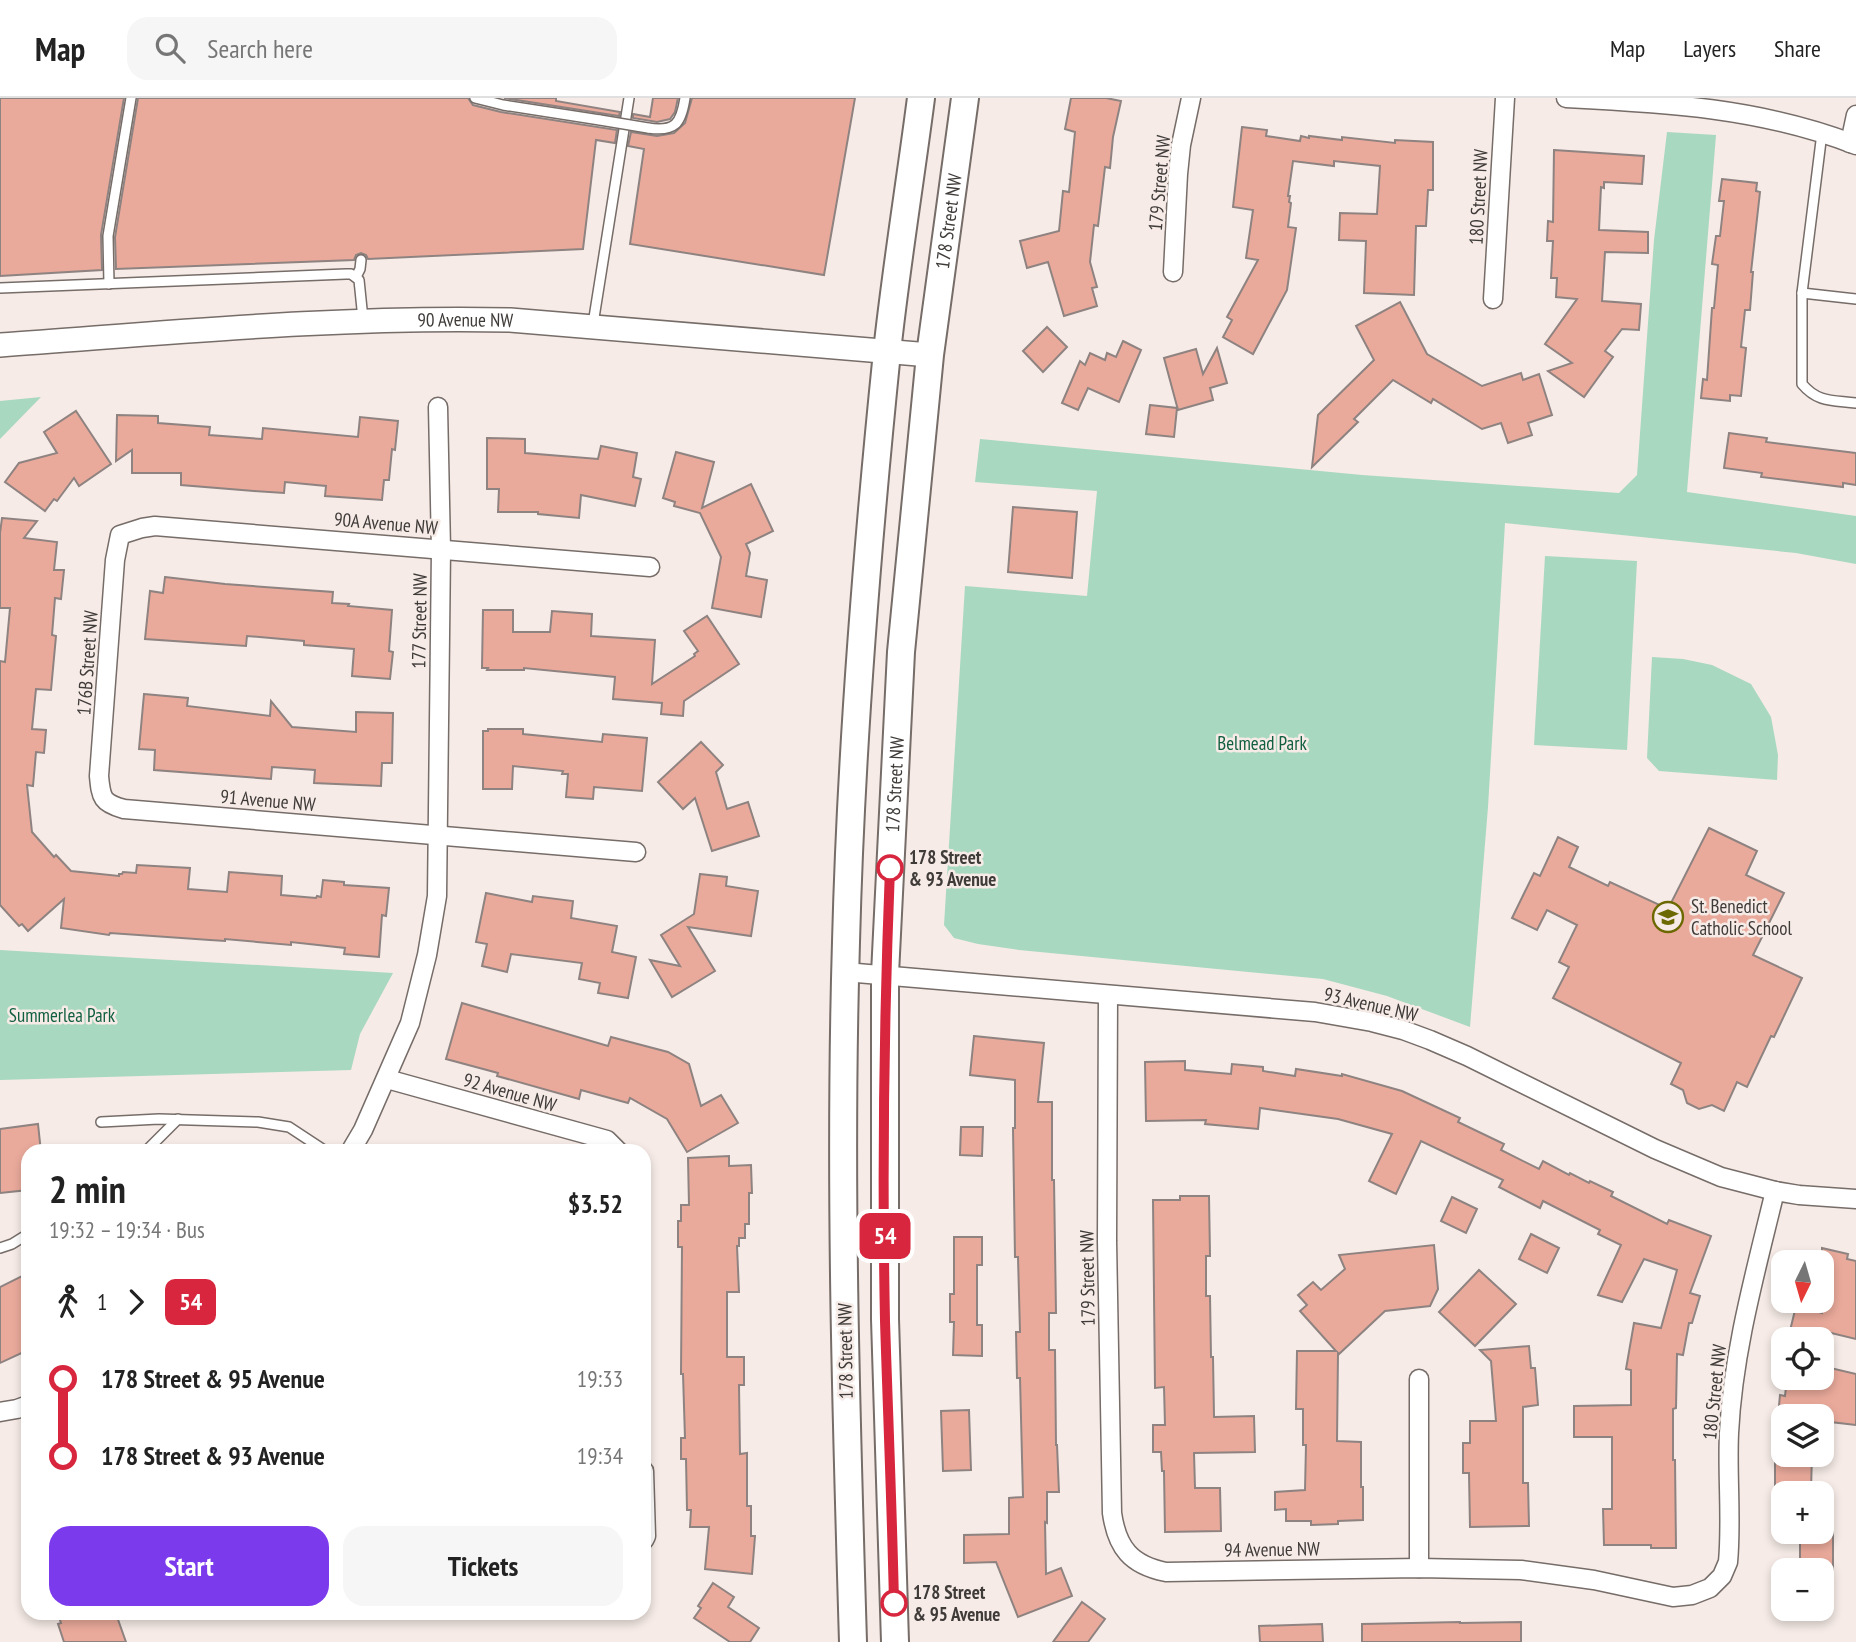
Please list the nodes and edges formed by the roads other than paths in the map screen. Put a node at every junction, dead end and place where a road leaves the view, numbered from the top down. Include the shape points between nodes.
1 (131, 98) edge
2 (475, 98) edge
3 (629, 98) edge
4 (685, 98) edge
5 (921, 98) edge
6 (965, 98) edge
7 (1191, 98) edge
8 (1505, 98) edge
9 (1566, 98) edge
10 (1856, 115) edge
11 (1822, 133) junction
12 (1853, 144) edge
13 (361, 260) dead end
14 (1173, 272) dead end
15 (356, 277) junction
16 (109, 284) junction
17 (0, 288) edge
18 (1802, 293) junction
19 (1493, 299) dead end
20 (1856, 299) edge
21 (363, 320) junction
22 (593, 327) junction
23 (0, 345) edge
24 (888, 351) junction
25 (930, 355) junction
26 (1856, 402) edge
27 (438, 407) dead end
28 (120, 535) joint
29 (442, 549) junction
30 (650, 567) dead end
31 (101, 795) joint
32 (438, 836) junction
33 (636, 852) dead end
34 (845, 972) junction
35 (885, 974) junction
36 (1108, 995) junction
37 (387, 1079) junction
38 (178, 1119) junction
39 (101, 1122) dead end
40 (153, 1144) edge
41 (315, 1144) edge
42 (355, 1144) edge
43 (611, 1144) edge
44 (1775, 1191) junction
45 (1856, 1199) edge
46 (21, 1238) edge
47 (0, 1248) edge
48 (1419, 1380) dead end
49 (21, 1408) edge
50 (0, 1412) edge
51 (1129, 1556) joint
52 (1419, 1568) junction
53 (1703, 1592) joint
54 (853, 1642) edge
55 (895, 1642) edge

1 - 16 lane via 108,236
2 - 4 lane, bridge via 665,129 682,115
3 - 22 lane
5 - 24 main road, 178 Street NW
6 - 25 main road, 178 Street NW
7 - 14 street, 179 Street NW via 1181,145
8 - 19 street, 180 Street NW
9 - 11 street via 1695,106
10 - 12 street
11 - 12 street
11 - 18 lane
13 - 15 lane
15 - 16 lane via 337,270
15 - 21 lane
16 - 17 lane
18 - 20 lane
18 - 26 lane via 1802,384 1823,399
21 - 22 street, 90 Avenue NW via 510,320
21 - 23 street, 90 Avenue NW
22 - 24 street, 90 Avenue NW
24 - 25 street, 90 Avenue NW
24 - 34 main road, 178 Street NW via 861,650
25 - 35 main road, 178 Street NW via 901,652
27 - 29 street, 177 Street NW
28 - 29 street, 90A Avenue NW via 155,526
28 - 31 street, 176B Street NW
29 - 30 street, 90A Avenue NW
29 - 32 street, 177 Street NW
31 - 32 street, 91 Avenue NW via 108,804 124,809
32 - 33 street
32 - 37 street, 177 Street NW via 437,896 427,955 410,1023
34 - 35 street, 93 Avenue NW
34 - 54 main road, 178 Street NW via 842,1145
35 - 36 street, 93 Avenue NW
35 - 55 main road, 178 Street NW via 885,1319
36 - 44 street, 93 Avenue NW via 1315,1012 1403,1030 1467,1056 1687,1163
36 - 51 street, 179 Street NW via 1112,1513
37 - 42 street, 177 Street NW
37 - 43 street, 92 Avenue NW
38 - 39 lane
38 - 40 lane
38 - 41 lane via 289,1127
44 - 45 street, 93 Avenue NW
44 - 53 street, 180 Street NW via 1744,1320 1732,1405 1728,1562 1723,1576
46 - 47 lane
48 - 52 street
49 - 50 street
51 - 52 street, 94 Avenue NW via 1166,1572
52 - 53 street, 94 Avenue NW via 1545,1573 1673,1597

